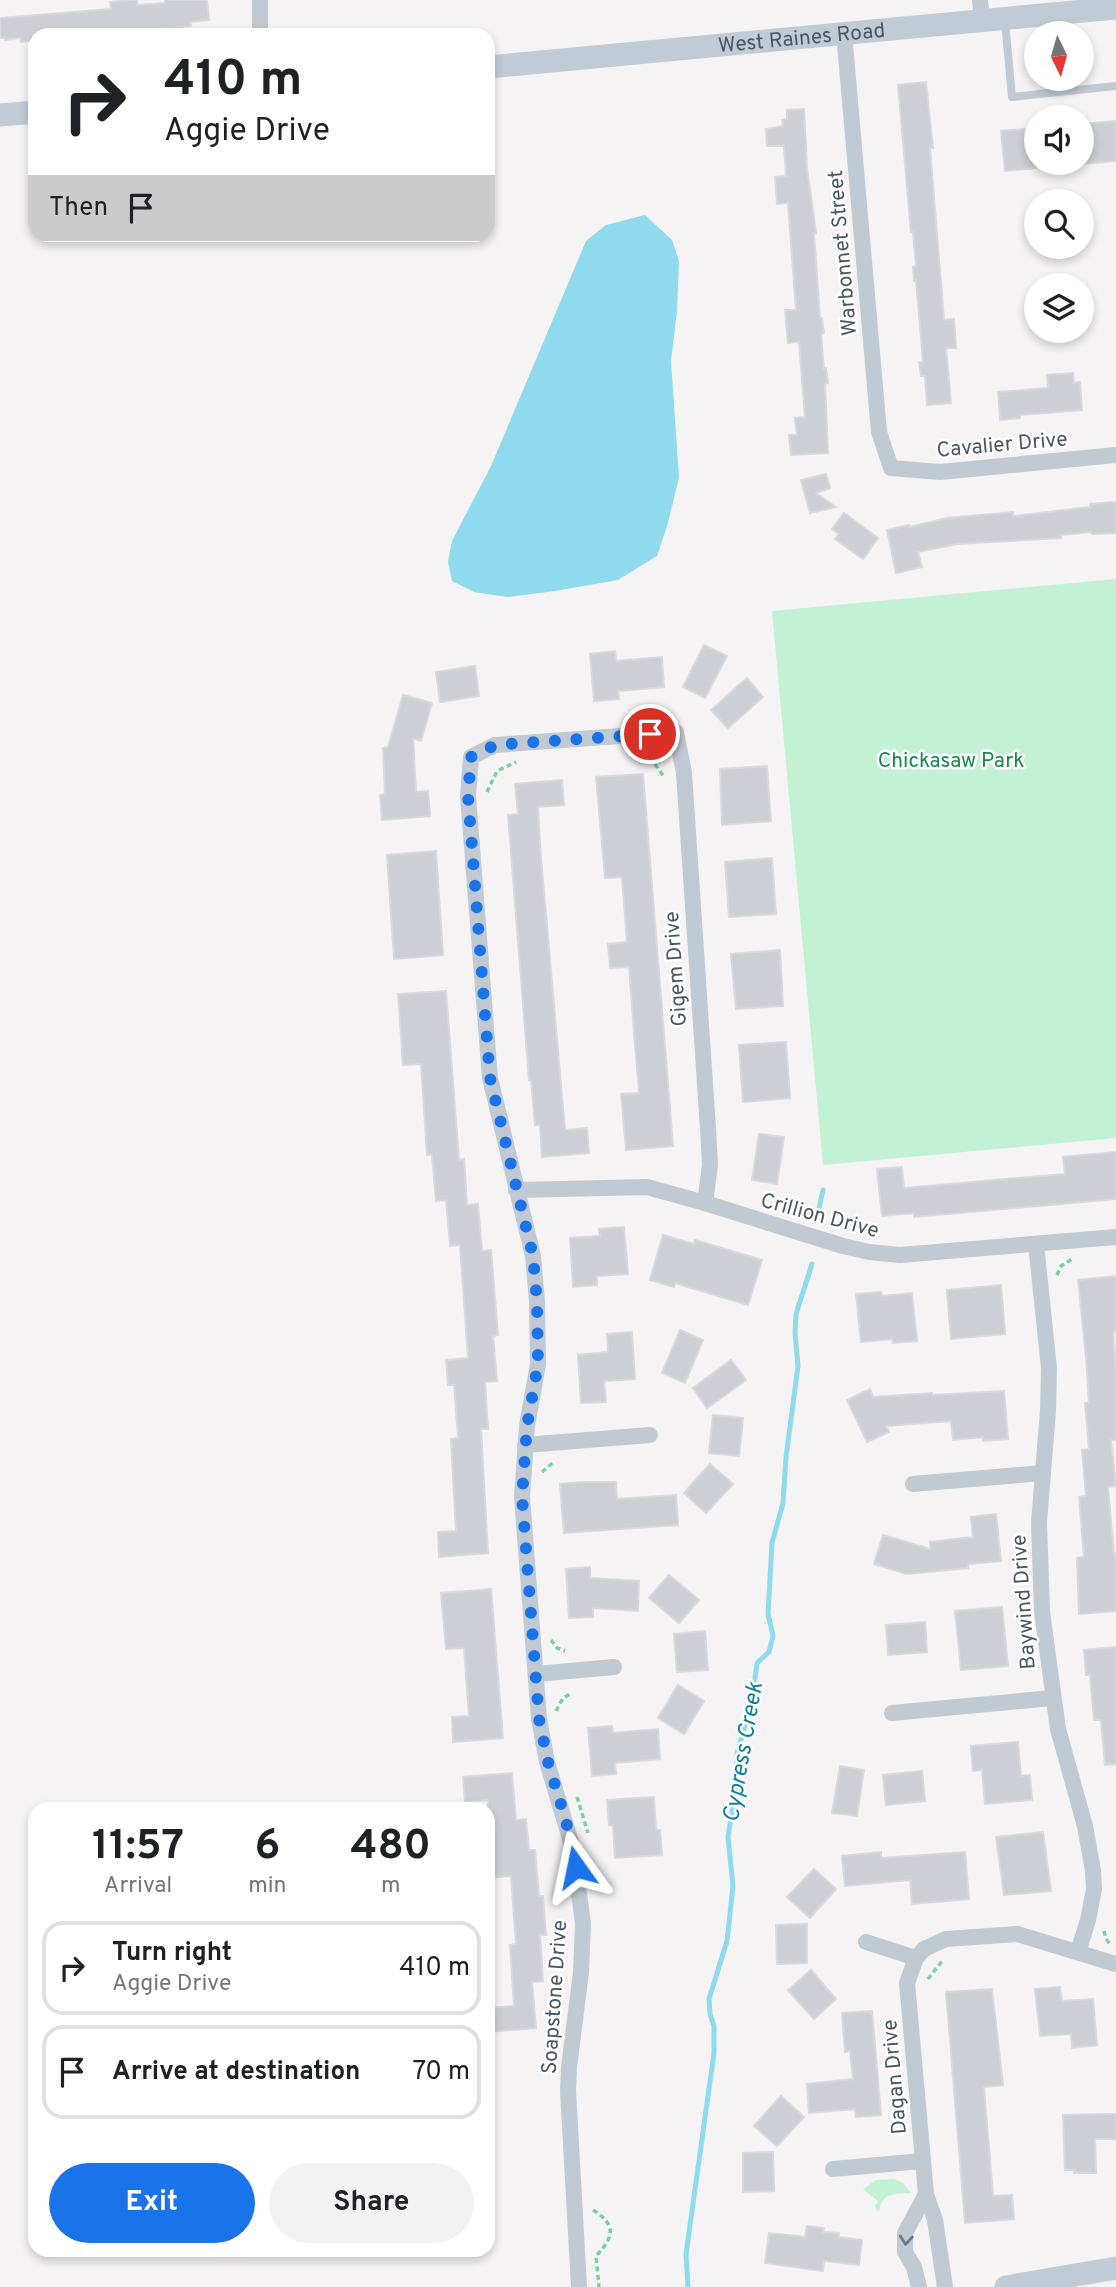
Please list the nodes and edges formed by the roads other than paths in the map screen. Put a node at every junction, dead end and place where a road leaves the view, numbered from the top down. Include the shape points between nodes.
1 (260, 0) edge
2 (1116, 8) edge
3 (989, 12) edge
4 (260, 28) edge
5 (844, 33) junction
6 (495, 66) edge
7 (1116, 86) edge
8 (28, 113) edge
9 (0, 115) edge
10 (1116, 455) edge
11 (891, 468) joint
12 (471, 757) joint
13 (516, 1190) junction
14 (705, 1203) junction
15 (1116, 1237) edge
16 (1036, 1244) junction
17 (650, 1435) dead end
18 (526, 1445) junction
19 (1042, 1473) junction
20 (913, 1483) dead end
21 (614, 1667) dead end
22 (536, 1674) junction
23 (1052, 1698) junction
24 (892, 1713) dead end
25 (866, 1942) dead end
26 (1078, 1952) junction
27 (915, 1958) junction
28 (1116, 1964) edge
29 (922, 2161) junction
30 (833, 2169) dead end
31 (926, 2194) junction
32 (1116, 2268) edge
33 (579, 2287) edge
34 (919, 2287) edge
35 (945, 2287) edge
36 (1006, 2287) edge

1 - 4 street
2 - 3 main road, West Raines Road
3 - 5 main road, West Raines Road
3 - 7 lane via 1012,97
5 - 6 main road, West Raines Road
5 - 11 street, Warbonnet Street via 879,432
8 - 9 main road
10 - 11 street, Cavalier Drive via 940,472
12 - 13 street, Soapstone Drive via 468,796 490,1078
12 - 14 street, Gigem Drive via 495,745 676,732 684,773 709,1140
13 - 14 street, Crillion Drive via 647,1187
13 - 18 street, Soapstone Drive via 533,1256 537,1301 538,1364
14 - 16 street, Crillion Drive via 869,1252 917,1255
15 - 16 street, Crillion Drive
16 - 19 street, Baywind Drive via 1049,1368
17 - 18 street
18 - 22 street, Soapstone Drive via 522,1497
19 - 20 street
19 - 23 street, Baywind Drive via 1040,1588
21 - 22 street
22 - 33 street, Soapstone Drive via 542,1738 573,1849 583,1923 568,2091
23 - 24 street
23 - 26 street, Baywind Drive via 1093,1871 1094,1889
25 - 27 street
26 - 27 street via 1036,1938 999,1934 946,1939
26 - 28 street
27 - 29 street, Dagan Drive via 907,1983
29 - 30 street
29 - 31 street, Dagan Drive
31 -> 34 street via 905,2233 905,2252
31 - 35 street, Dagan Drive via 935,2220
32 - 36 main road

